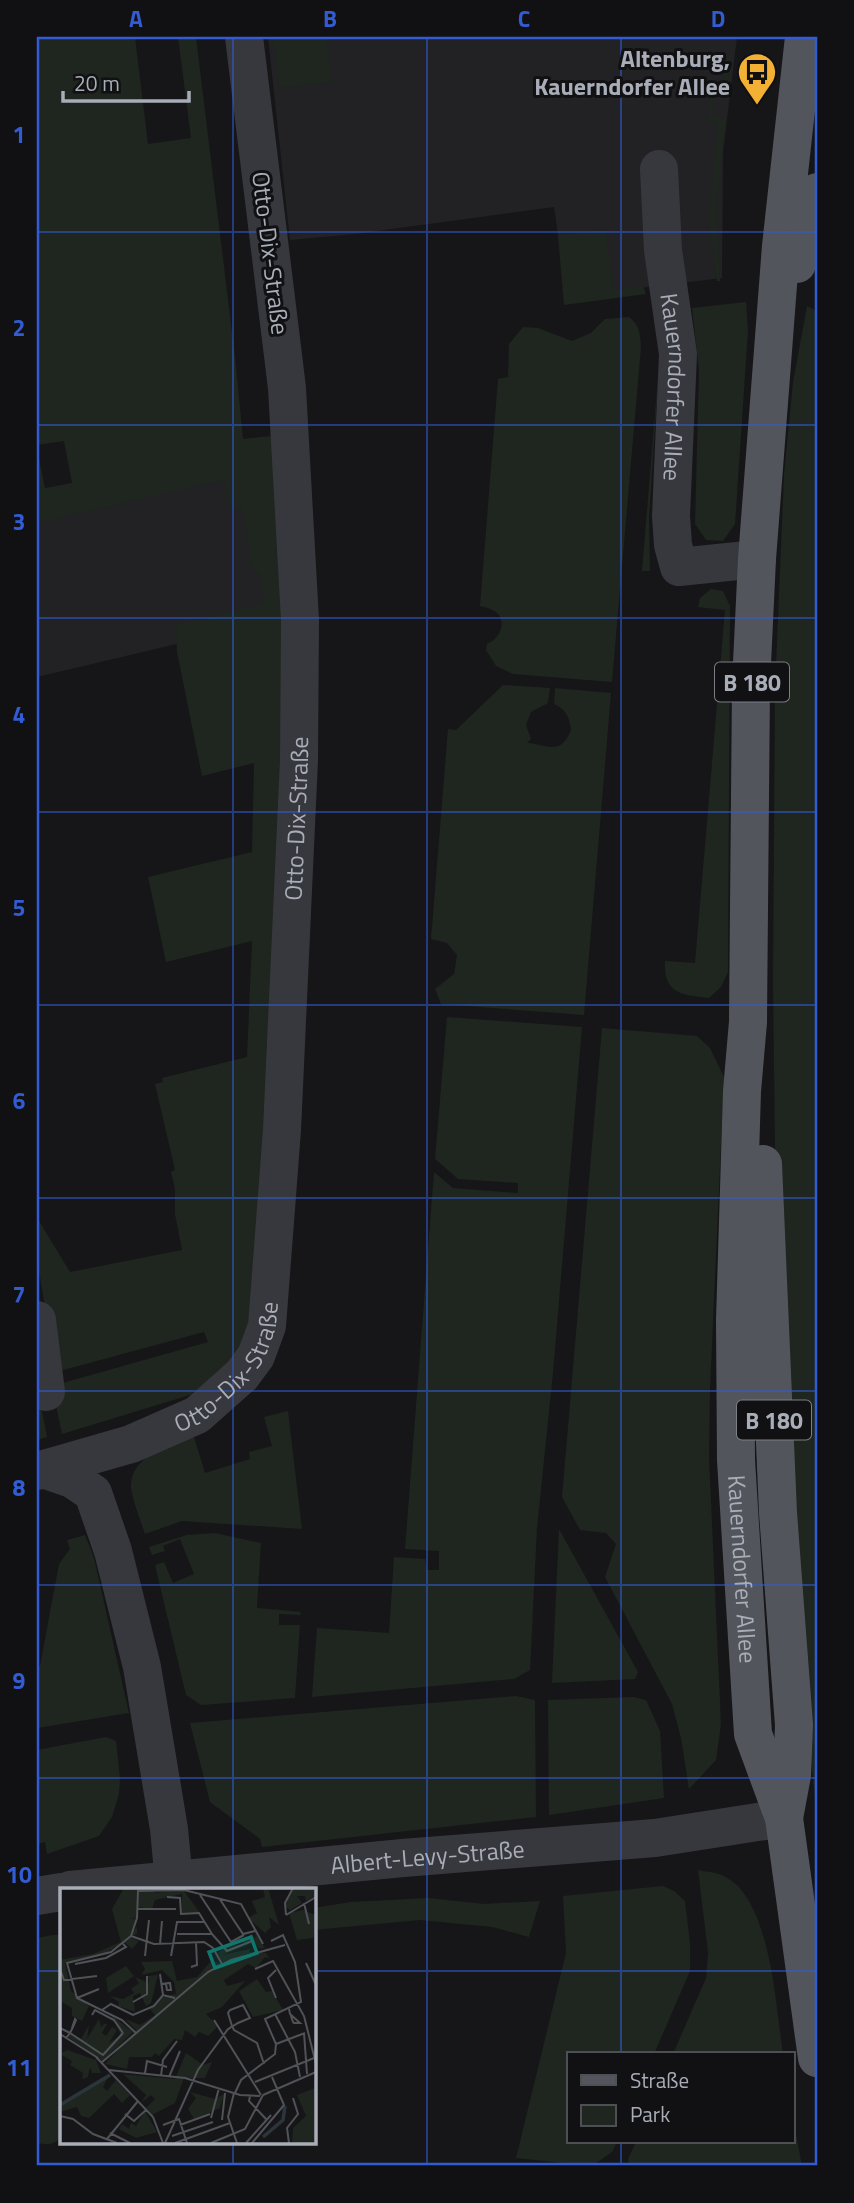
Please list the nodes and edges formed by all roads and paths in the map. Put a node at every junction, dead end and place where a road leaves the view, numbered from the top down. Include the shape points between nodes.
1 (244, 37) edge
2 (804, 37) edge
3 (659, 169) dead end
4 (817, 192) edge
5 (774, 343) junction
6 (757, 559) junction
7 (37, 1320) edge
8 (46, 1392) dead end
9 (42, 1471) edge
10 (784, 1818) junction
11 (174, 1882) junction
12 (96, 1888) edge
13 (60, 1892) edge
14 (37, 1896) edge
15 (817, 2058) edge

1 - 9 street, Otto-Dix-Straße via 288,388 300,620 299,760 267,1326 256,1356 242,1375 197,1415 131,1444
2 - 5 main road, Kauerndorfer Allee / B 180
3 - 6 street, Kauerndorfer Allee via 663,250 678,354 673,545 679,568
4 - 5 main road, Kauerndorfer Allee / B 180
5 - 6 main road, Kauerndorfer Allee / B 180
6 - 10 main road, Kauerndorfer Allee / B 180 via 751,684 748,1021 760,1090 778,1513 794,1725
7 - 8 street
9 - 11 street, Otto-Dix-Straße via 72,1479 93,1493 113,1551 142,1667
10 - 11 street, Albert-Levy-Straße via 654,1838
10 - 15 main road, Kauerndorfer Allee / B 180
11 - 12 street, Albert-Levy-Straße
13 - 14 street

